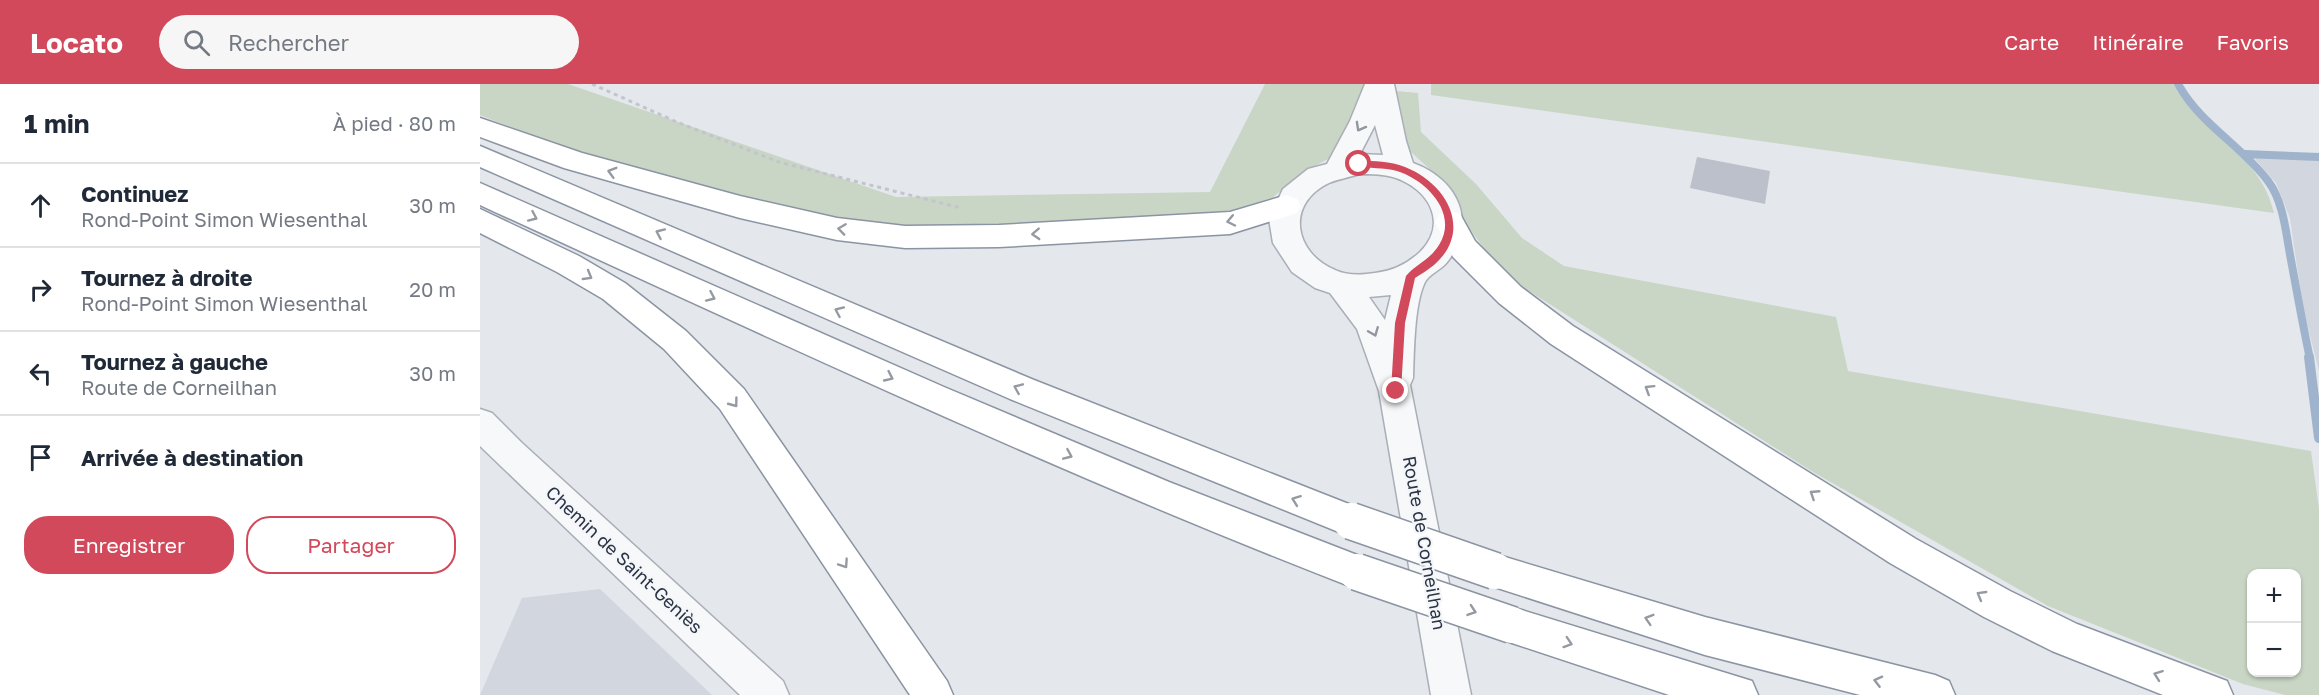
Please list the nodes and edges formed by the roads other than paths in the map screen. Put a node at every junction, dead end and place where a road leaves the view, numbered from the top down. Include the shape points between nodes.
1 (1379, 84) edge
2 (480, 127) edge
3 (480, 156) edge
4 (1339, 168) junction
5 (1401, 169) junction
6 (480, 193) edge
7 (1287, 206) junction
8 (480, 220) edge
9 (1449, 222) junction
10 (1411, 276) junction
11 (1341, 284) junction
12 (1396, 391) junction
13 (480, 423) edge
14 (769, 695) edge
15 (933, 695) edge
16 (1451, 695) edge
17 (1738, 695) edge
18 (1935, 695) edge
19 (2213, 695) edge

1 -> 4 street
1 - 5 street
7 -> 2 highway via 1230,223 999,236 905,237 837,229 740,207 574,161
18 -> 3 highway, bridge via 1705,636 1495,571 1351,521 912,344
4 - 5 street via 1380,164
4 - 7 street via 1299,189
5 - 9 street via 1420,177 1435,190 1445,205
6 -> 17 highway, bridge via 943,402 1157,493 1357,572
7 - 11 street via 1283,225 1286,244 1298,261 1317,275
8 -> 15 highway via 614,291 675,340 708,373 732,399
9 - 10 street via 1445,243 1432,262
19 -> 9 highway via 2066,638 1904,551 1562,335 1510,295 1464,249
10 - 11 street via 1389,284
10 - 12 street, Route de Corneilhan via 1400,323
11 -> 12 street, Route de Corneilhan via 1371,324
12 - 16 street, Route de Corneilhan
13 - 14 street, Chemin de Saint-Geniès

